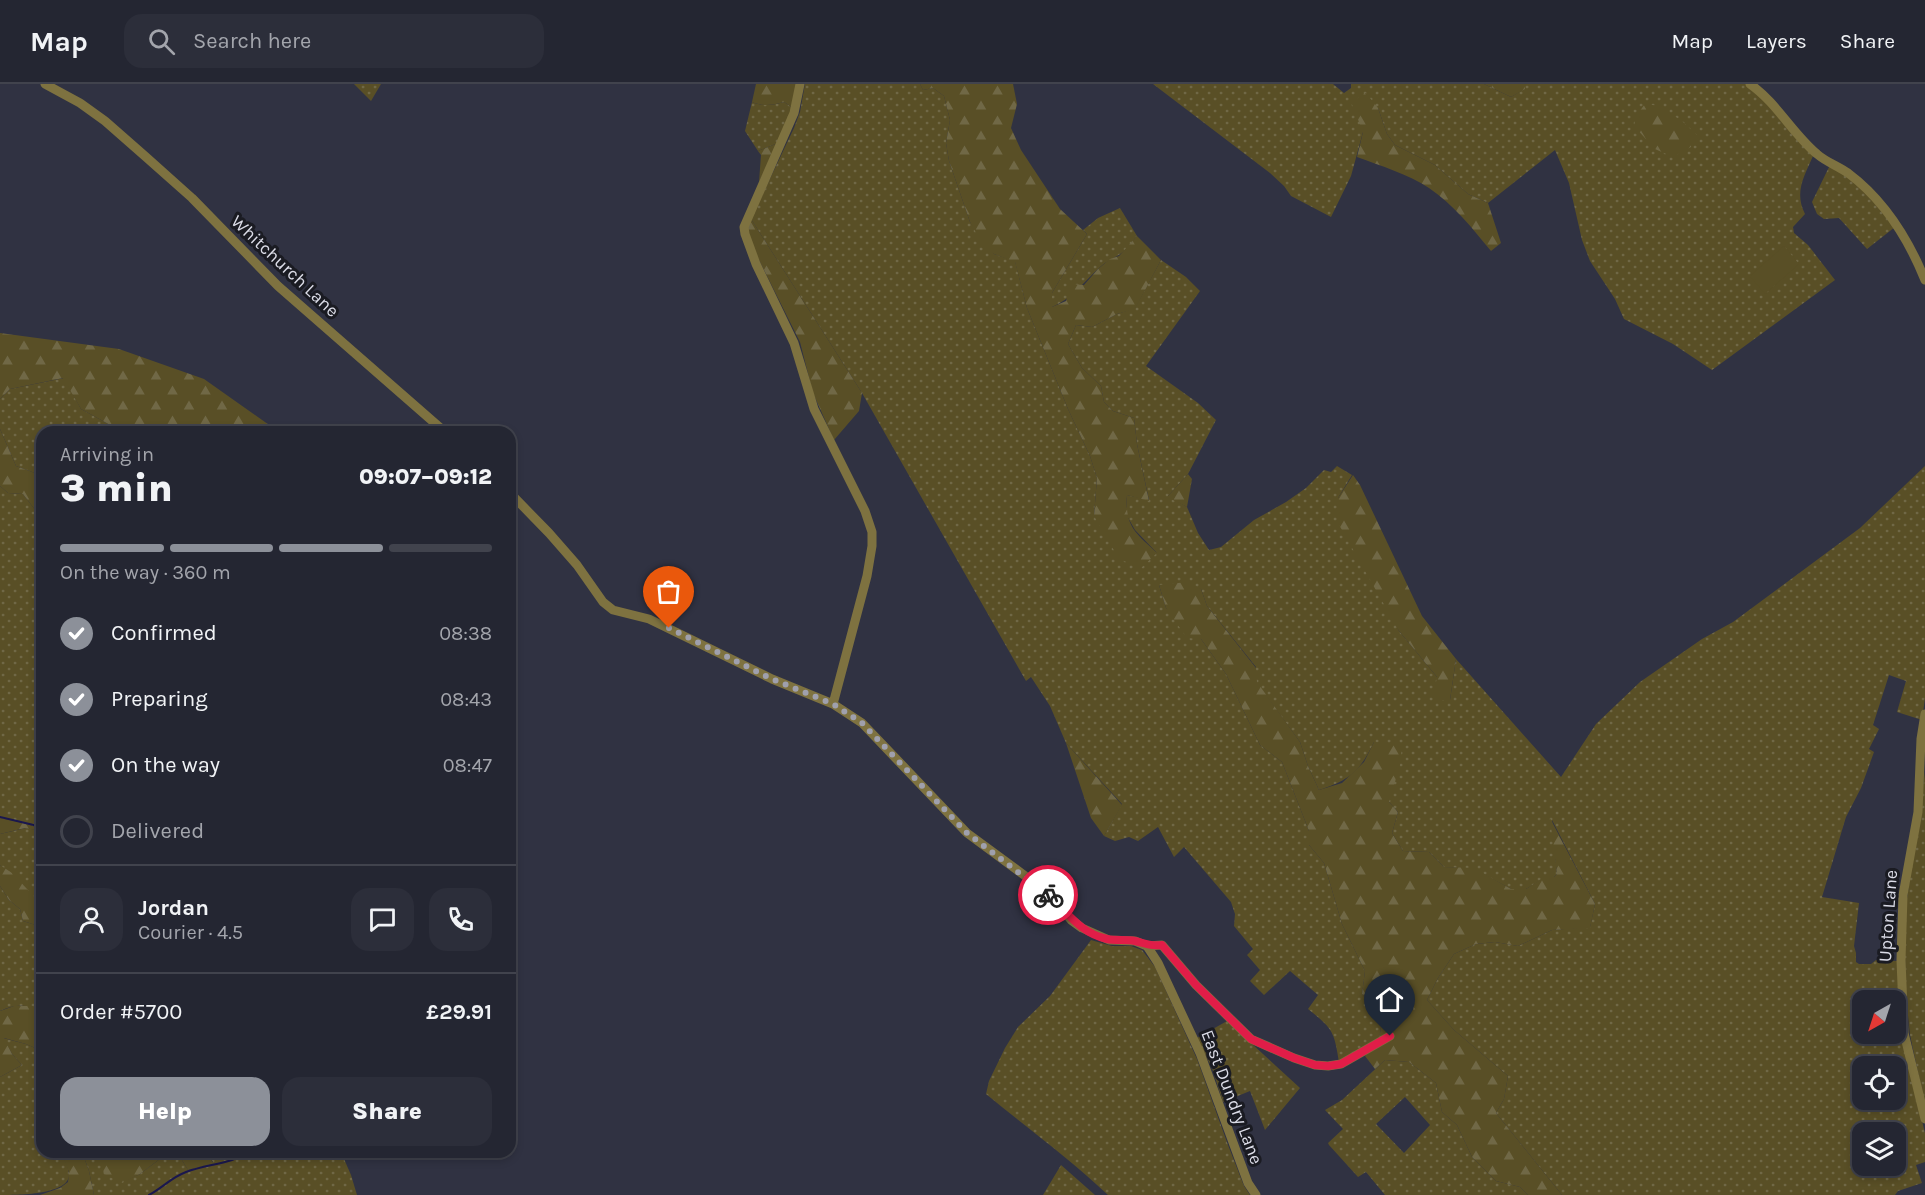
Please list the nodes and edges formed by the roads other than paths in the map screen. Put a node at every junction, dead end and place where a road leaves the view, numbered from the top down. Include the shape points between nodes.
1 (45, 84) edge
2 (800, 84) edge
3 (1750, 84) edge
4 (1925, 280) edge
5 (437, 426) edge
6 (516, 499) edge
7 (833, 704) junction
8 (1925, 714) edge
9 (1147, 946) junction
10 (1390, 1036) dead end
11 (1925, 1119) edge
12 (1256, 1195) edge

1 - 5 street, Whitchurch Lane via 105,121 192,198 278,286
2 - 7 street via 794,113 744,234 794,343 814,409 872,532 867,576
3 - 4 street via 1817,155 1846,171 1880,202 1899,228
6 - 7 street via 577,564 603,603 613,610 649,619
7 - 9 street via 862,723 967,833 1035,884 1073,921 1097,936
8 - 11 street, Upton Lane via 1918,812 1903,895 1900,960 1904,1033
9 - 10 street via 1162,945 1251,1039 1294,1058 1315,1065 1341,1064
9 - 12 street, East Dundry Lane via 1200,1053 1248,1183

